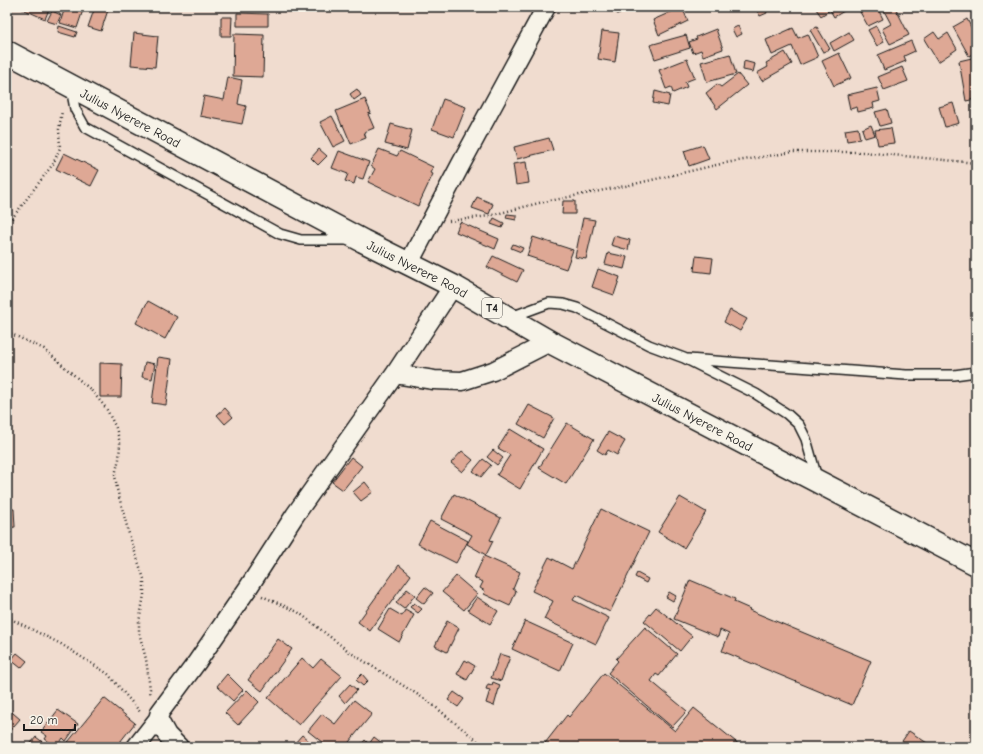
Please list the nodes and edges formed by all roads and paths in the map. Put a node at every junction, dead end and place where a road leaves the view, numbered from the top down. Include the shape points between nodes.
1 (546, 7) edge
2 (7, 52) edge
3 (71, 89) junction
4 (976, 162) edge
5 (431, 222) junction
6 (7, 225) edge
7 (363, 241) junction
8 (409, 263) junction
9 (452, 286) junction
10 (510, 318) junction
11 (7, 333) edge
12 (550, 342) junction
13 (684, 358) junction
14 (976, 372) edge
15 (395, 374) junction
16 (818, 481) junction
17 (976, 564) edge
18 (248, 588) junction
19 (7, 617) edge
20 (152, 721) junction
21 (136, 747) edge
22 (179, 747) edge
23 (485, 747) edge

1 - 5 street
2 - 3 highway, Julius Nyerere Road / T4
3 - 6 path via 63,106 59,129 60,148 53,164
3 - 7 highway, Julius Nyerere Road / T4
3 - 7 lane via 75,109 85,127 280,234 301,240
4 - 5 path via 862,152 792,152 725,163 630,185 539,202 489,216
5 - 8 street
7 - 8 highway, Julius Nyerere Road / T4
8 - 9 highway, Julius Nyerere Road / T4
9 - 10 highway, Julius Nyerere Road / T4
9 - 15 street
10 - 12 highway, Julius Nyerere Road / T4
10 - 13 lane via 549,303 563,304 577,308 649,345
11 - 20 path via 44,349 90,389 106,408 116,428 120,443 115,475 117,489 144,579 139,628 146,659
12 - 15 street via 493,371 462,381
12 - 16 highway, Julius Nyerere Road / T4
13 - 14 lane via 906,375 954,375
13 - 16 lane via 756,394 799,425 806,439
15 - 18 street via 295,515
16 - 17 highway, Julius Nyerere Road / T4
18 - 20 street
18 - 23 path via 298,612 351,653 428,701
19 - 20 path via 61,644 108,674
20 - 21 street
20 - 22 street

